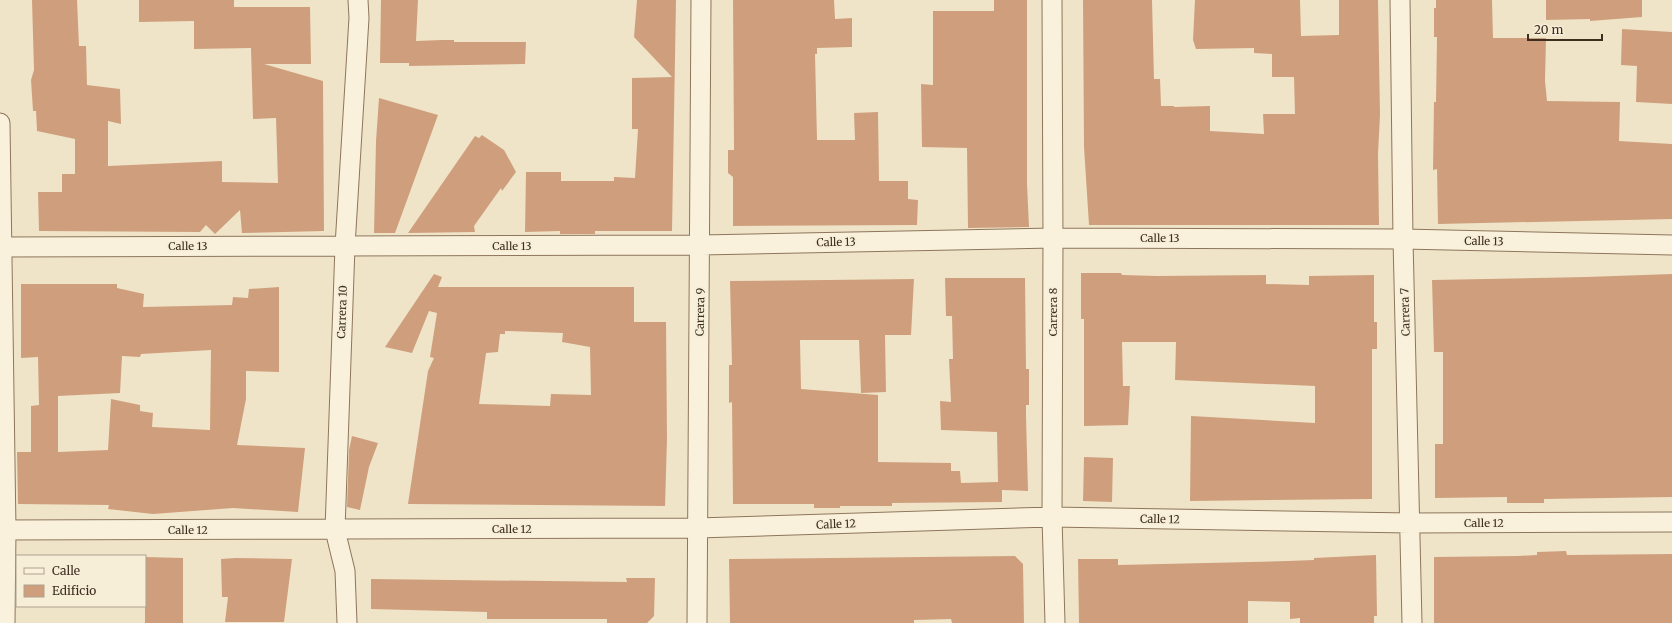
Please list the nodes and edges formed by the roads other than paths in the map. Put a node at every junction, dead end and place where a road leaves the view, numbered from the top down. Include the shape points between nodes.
1 (358, 0) edge
2 (701, 0) edge
3 (1052, 0) edge
4 (1400, 0) edge
5 (0, 123) edge
6 (1053, 238) junction
7 (1403, 239) junction
8 (701, 245) junction
9 (1672, 245) edge
10 (345, 246) junction
11 (1, 247) edge
12 (1052, 517) junction
13 (1672, 522) edge
14 (1410, 523) junction
15 (697, 528) junction
16 (3, 530) edge
17 (335, 530) junction
18 (5, 623) edge
19 (347, 623) edge
20 (697, 623) edge
21 (1055, 623) edge
22 (1412, 623) edge

1 - 10 street, Carrera 10 via 360,18
2 - 8 street, Carrera 9
3 - 6 street, Carrera 8
4 - 7 street, Carrera 7
5 - 11 street
6 - 7 street, Calle 13
6 - 8 street, Calle 13
6 - 12 street, Carrera 8
7 - 9 street, Calle 13
7 - 14 street, Carrera 7
8 - 10 street, Calle 13
8 - 15 street, Carrera 9
10 - 11 street, Calle 13
10 - 17 street, Carrera 10
11 - 16 street
12 - 14 street, Calle 12
12 - 15 street, Calle 12
12 - 21 street, Carrera 8
13 - 14 street, Calle 12
14 - 22 street, Carrera 7
15 - 17 street, Calle 12
15 - 20 street, Carrera 9
16 - 17 street, Calle 12
16 - 18 street
17 - 19 street, Carrera 10 via 345,571

